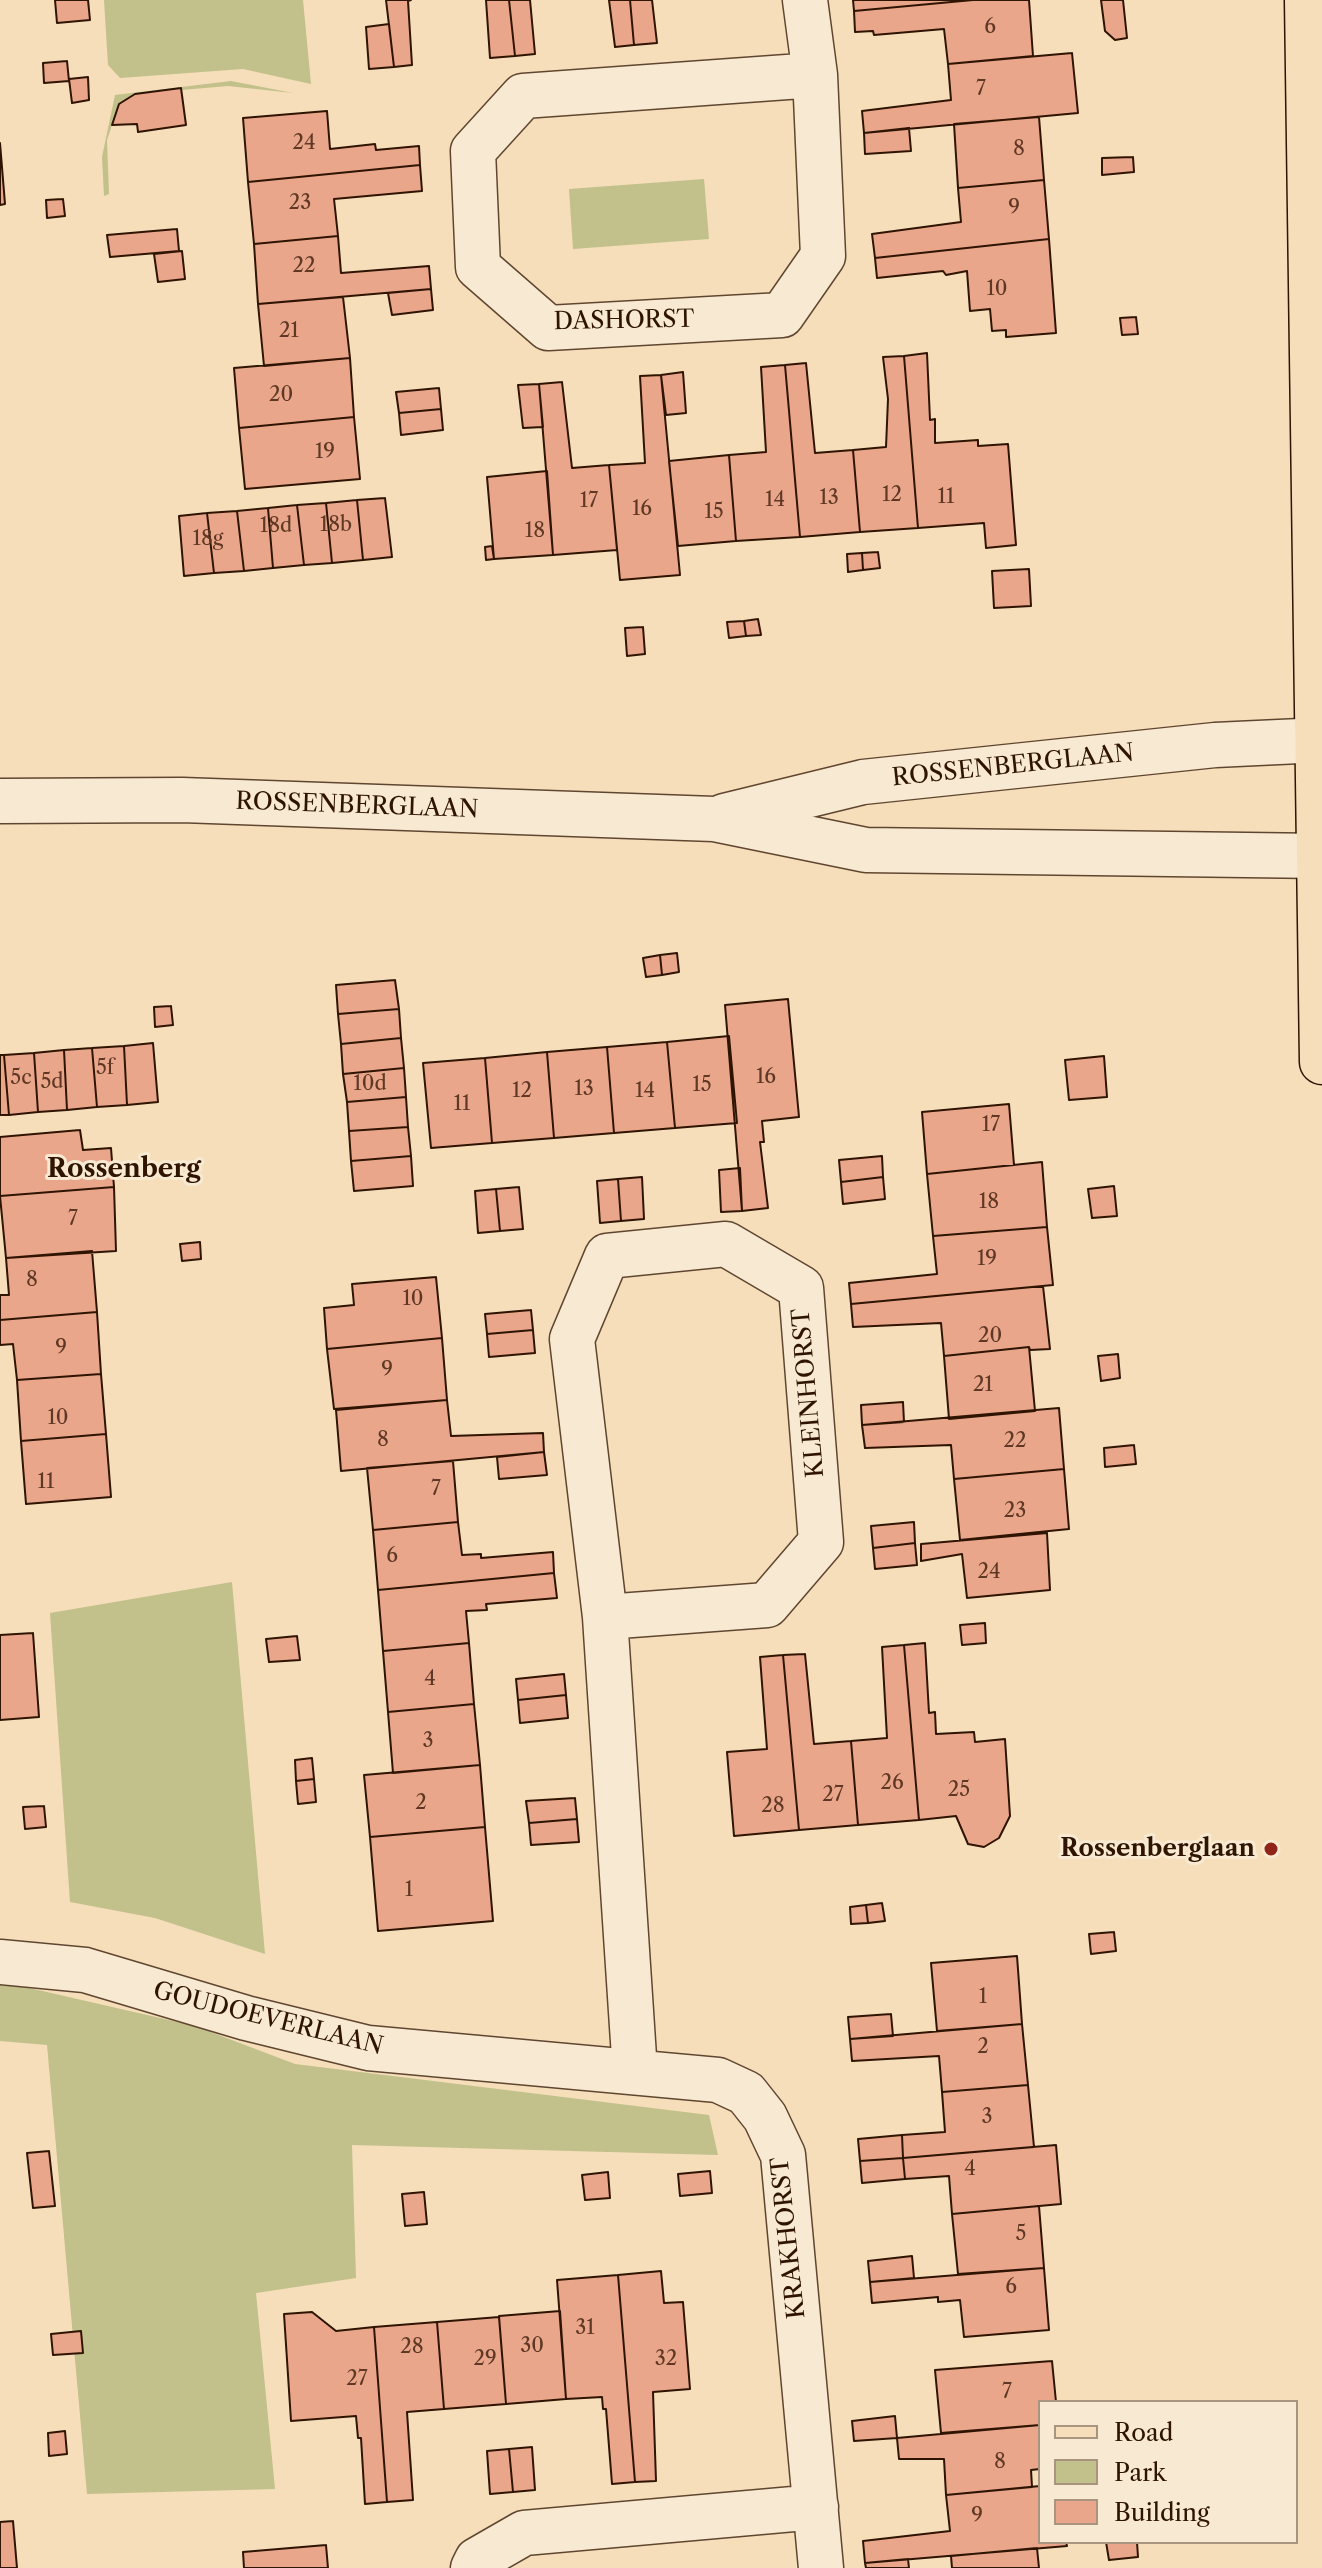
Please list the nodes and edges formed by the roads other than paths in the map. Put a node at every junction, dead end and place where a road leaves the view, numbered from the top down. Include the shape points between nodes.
1 (805, 0) edge
2 (1307, 0) edge
3 (815, 75) junction
4 (1318, 740) edge
5 (0, 801) edge
6 (714, 819) junction
7 (1320, 856) edge
8 (1322, 1062) edge
9 (605, 1617) junction
10 (0, 1962) edge
11 (635, 2072) junction
12 (816, 2507) junction
13 (473, 2568) edge
14 (821, 2568) edge

1 - 3 street, DASHORST
2 - 4 main road
3 - 3 street, DASHORST via 523,96 473,151 478,267 548,328 782,315 823,256
4 - 6 street, ROSSENBERGLAAN via 1215,745 863,782
4 - 7 main road
5 - 6 street, ROSSENBERGLAAN via 182,800
6 - 7 street, ROSSENBERGLAAN via 866,850
7 - 8 main road
9 - 9 street, KLEINHORST via 767,1605 821,1542 801,1288 726,1244 607,1256 572,1339
9 - 11 street, KLEINHORST
10 - 11 street, GOUDOEVERLAAN via 85,1970 368,2048
11 - 12 street, KRAKHORST via 718,2080 746,2093 765,2117 783,2155
12 - 13 street via 524,2533 477,2560
12 - 14 street, KRAKHORST

